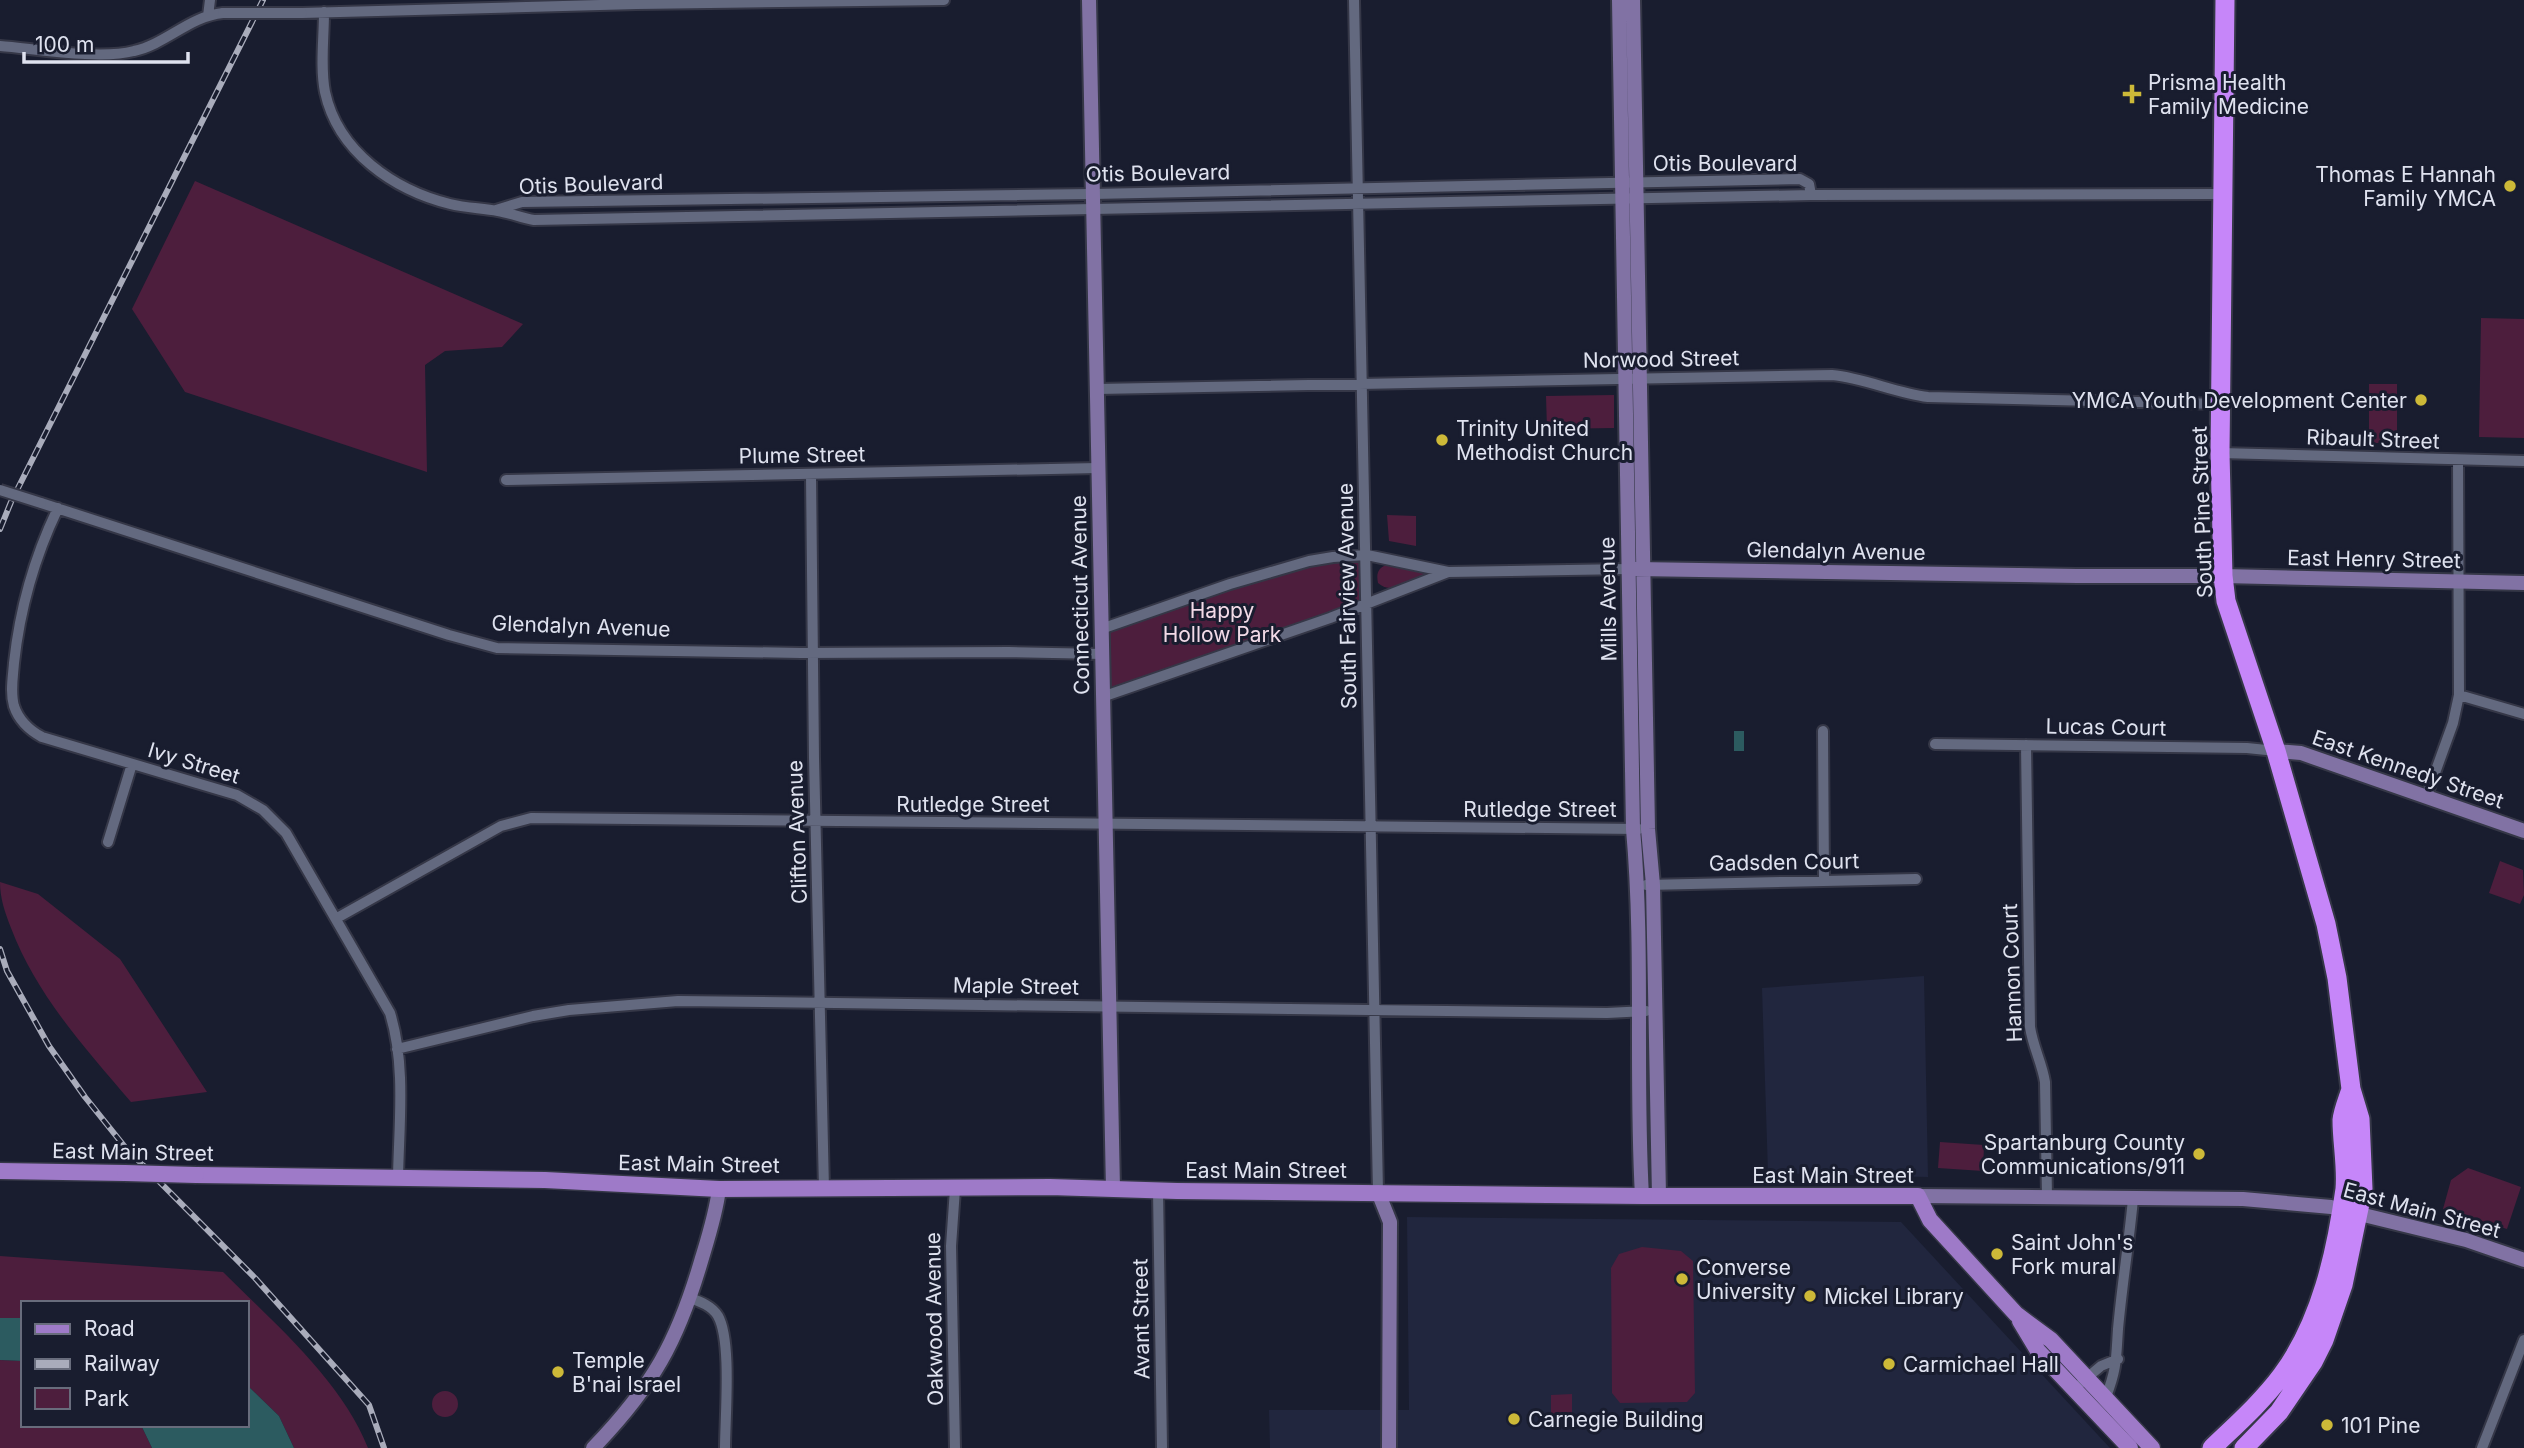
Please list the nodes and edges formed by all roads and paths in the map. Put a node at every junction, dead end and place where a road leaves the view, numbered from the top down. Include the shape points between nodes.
1 (210, 0) edge
2 (944, 0) edge
3 (1089, 0) edge
4 (1354, 0) edge
5 (1619, 0) edge
6 (1633, 0) edge
7 (2225, 0) edge
8 (837, 1) edge
9 (442, 5) edge
10 (324, 12) junction
11 (208, 16) junction
12 (0, 46) edge
13 (1621, 183) junction
14 (1636, 183) junction
15 (1359, 188) junction
16 (1093, 194) junction
17 (2223, 194) junction
18 (1811, 195) junction
19 (1621, 198) junction
20 (1637, 198) junction
21 (1359, 204) junction
22 (496, 210) junction
23 (1094, 210) junction
24 (1625, 379) junction
25 (1640, 379) junction
26 (1362, 384) junction
27 (1097, 389) junction
28 (2222, 404) junction
29 (2220, 453) junction
30 (2458, 461) junction
31 (2524, 461) edge
32 (1098, 468) junction
33 (811, 475) junction
34 (506, 480) dead end
35 (0, 490) edge
36 (58, 508) junction
37 (1367, 555) junction
38 (1628, 569) junction
39 (1644, 569) junction
40 (1448, 572) junction
41 (2223, 576) junction
42 (2458, 582) junction
43 (2524, 583) edge
44 (1368, 604) junction
45 (1101, 629) junction
46 (813, 653) junction
47 (1101, 654) junction
48 (2459, 695) junction
49 (1102, 697) junction
50 (2524, 714) edge
51 (1823, 732) dead end
52 (1935, 744) dead end
53 (2026, 745) junction
54 (2276, 751) junction
55 (132, 764) junction
56 (2427, 795) junction
57 (816, 822) junction
58 (1105, 824) junction
59 (1370, 827) junction
60 (1633, 829) junction
61 (1648, 829) junction
62 (2524, 831) edge
63 (108, 842) dead end
64 (1916, 879) dead end
65 (1824, 880) junction
66 (1638, 885) junction
67 (1653, 885) junction
68 (337, 918) junction
69 (820, 1002) junction
70 (1109, 1007) junction
71 (1373, 1010) junction
72 (1654, 1010) junction
73 (1638, 1011) junction
74 (397, 1048) junction
75 (0, 1171) edge
76 (398, 1177) junction
77 (719, 1189) junction
78 (824, 1189) junction
79 (954, 1189) junction
80 (1113, 1189) junction
81 (1158, 1190) junction
82 (1378, 1192) junction
83 (1659, 1195) junction
84 (1642, 1196) junction
85 (1917, 1196) junction
86 (2047, 1197) junction
87 (2133, 1199) junction
88 (2350, 1210) junction
89 (2524, 1260) edge
90 (690, 1298) junction
91 (2524, 1340) edge
92 (2118, 1359) junction
93 (2081, 1383) junction
94 (2105, 1397) junction
95 (593, 1448) edge
96 (725, 1448) edge
97 (955, 1448) edge
98 (1162, 1448) edge
99 (1389, 1448) edge
100 (2130, 1448) edge
101 (2151, 1448) edge
102 (2212, 1448) edge
103 (2245, 1448) edge
104 (2482, 1448) edge

1 - 11 street
2 - 8 street
3 - 16 street, Connecticut Avenue
4 - 15 street, South Fairview Avenue
5 - 13 street, Mills Avenue
6 - 14 street, Mills Avenue
7 - 17 highway, South Pine Street
8 - 9 street
9 - 10 street
10 - 11 street, bridge
10 - 22 street, Otis Boulevard via 325,89 344,139 372,166 405,187 448,203
11 - 12 street via 148,47 122,54
13 - 14 street, Otis Boulevard
13 - 15 street, Otis Boulevard
13 - 19 street, Mills Avenue
14 - 18 street, Otis Boulevard via 1800,179 1809,184
14 - 20 street, Mills Avenue
15 - 16 street, Otis Boulevard
15 - 21 street, South Fairview Avenue
16 - 22 street, Otis Boulevard via 522,202
16 - 23 street, Connecticut Avenue
17 - 18 street, Otis Boulevard
17 - 28 highway, South Pine Street
18 - 20 street, Otis Boulevard
19 - 20 street, Otis Boulevard
19 - 21 street, Otis Boulevard
19 - 24 street, Mills Avenue
20 - 25 street, Mills Avenue
21 - 23 street, Otis Boulevard
21 - 26 street, South Fairview Avenue
22 - 23 street, Otis Boulevard via 534,220
23 - 27 street, Connecticut Avenue
24 - 25 street, Norwood Street
24 - 26 street, Norwood Street
24 - 38 street, Mills Avenue
25 - 28 street, Norwood Street via 1832,375 1928,397
25 - 39 street, Mills Avenue
26 - 27 street, Norwood Street
26 - 37 street, South Fairview Avenue
27 - 32 street, Connecticut Avenue
28 - 29 highway, South Pine Street
29 - 30 street, Ribault Street
29 - 41 highway, South Pine Street
30 - 31 street, Ribault Street
30 - 42 street
32 - 33 street, Plume Street
32 - 45 street, Connecticut Avenue
33 - 34 street, Plume Street
33 - 46 street, Clifton Avenue
35 - 36 street, Glendalyn Avenue, bridge
36 - 46 street, Glendalyn Avenue via 497,648
36 - 55 street, Ivy Street via 22,604 12,687 15,708 25,726 42,737
37 - 40 street, Glendalyn Avenue
37 - 44 street, South Fairview Avenue
37 - 45 street, Glendalyn Avenue via 1309,561
38 - 39 street, Glendalyn Avenue
38 - 40 street, Glendalyn Avenue
38 - 60 street, Mills Avenue
39 - 41 street, Glendalyn Avenue
39 - 61 street, Mills Avenue
40 - 44 street, Glendalyn Avenue
41 - 42 street, East Henry Street
41 - 54 highway, South Pine Street via 2227,603
42 - 43 street, East Henry Street
42 - 48 street
44 - 49 street, Glendalyn Avenue
44 - 59 street, South Fairview Avenue
45 - 47 street, Connecticut Avenue
46 - 47 street, Glendalyn Avenue
46 - 57 street, Clifton Avenue
47 - 49 street, Connecticut Avenue
48 - 50 street
48 - 56 street
49 - 58 street, Connecticut Avenue
51 - 65 street
52 - 53 street, Lucas Court
53 - 54 street, Lucas Court
53 - 86 street, Hannon Court via 2030,1027 2045,1083
54 - 56 street, East Kennedy Street via 2301,753
54 - 88 highway, South Pine Street via 2337,978 2351,1089 2342,1116
55 - 63 street
55 - 68 street, Ivy Street via 235,794 263,810 286,833
56 - 62 street, East Kennedy Street
57 - 58 street, Rutledge Street
57 - 68 street, Rutledge Street via 522,819 501,826
57 - 69 street, Clifton Avenue
58 - 59 street, Rutledge Street
58 - 70 street, Connecticut Avenue
59 - 60 street, Rutledge Street
59 - 71 street, South Fairview Avenue
60 - 61 street, Rutledge Street
60 - 66 street, Mills Avenue
61 - 67 street, Mills Avenue
64 - 65 street, Gadsden Court
65 - 67 street, Gadsden Court
66 - 67 street, Gadsden Court
66 - 73 street, Mills Avenue
67 - 72 street, Mills Avenue
68 - 74 street, Ivy Street via 386,1002
69 - 70 street, Maple Street
69 - 74 street, Maple Street via 605,1005 533,1016
69 - 78 street, Clifton Avenue
70 - 71 street, Maple Street
70 - 80 street, Connecticut Avenue
71 - 73 street, Maple Street
71 - 82 street, South Fairview Avenue
72 - 73 street, Maple Street
72 - 83 street, Mills Avenue
73 - 84 street, Mills Avenue
74 - 76 street, Ivy Street
75 - 76 main road, East Main Street, bridge
76 - 77 main road, East Main Street
77 - 78 main road, East Main Street
77 - 90 street
78 - 79 main road, East Main Street
79 - 80 main road, East Main Street
79 - 97 street, Oakwood Avenue
80 - 81 main road, East Main Street
81 - 82 main road, East Main Street
81 - 98 street, Avant Street
82 - 84 main road, East Main Street
82 - 99 street via 1390,1222
83 - 84 main road, East Main Street
83 - 85 main road, East Main Street
85 - 86 street, East Main Street
85 - 93 main road via 1930,1220 2016,1314 2038,1351
86 - 87 street, East Main Street
87 - 88 street, East Main Street via 2243,1199
87 - 92 street
88 - 89 street, East Main Street
88 - 102 highway via 2321,1298 2296,1354 2262,1399
88 - 103 highway via 2343,1285 2319,1349 2279,1412
90 - 95 street via 645,1389
90 - 96 street via 718,1315 725,1335
91 - 104 street
92 - 93 street
92 - 94 street
93 - 94 main road
93 - 100 main road
94 - 101 main road

